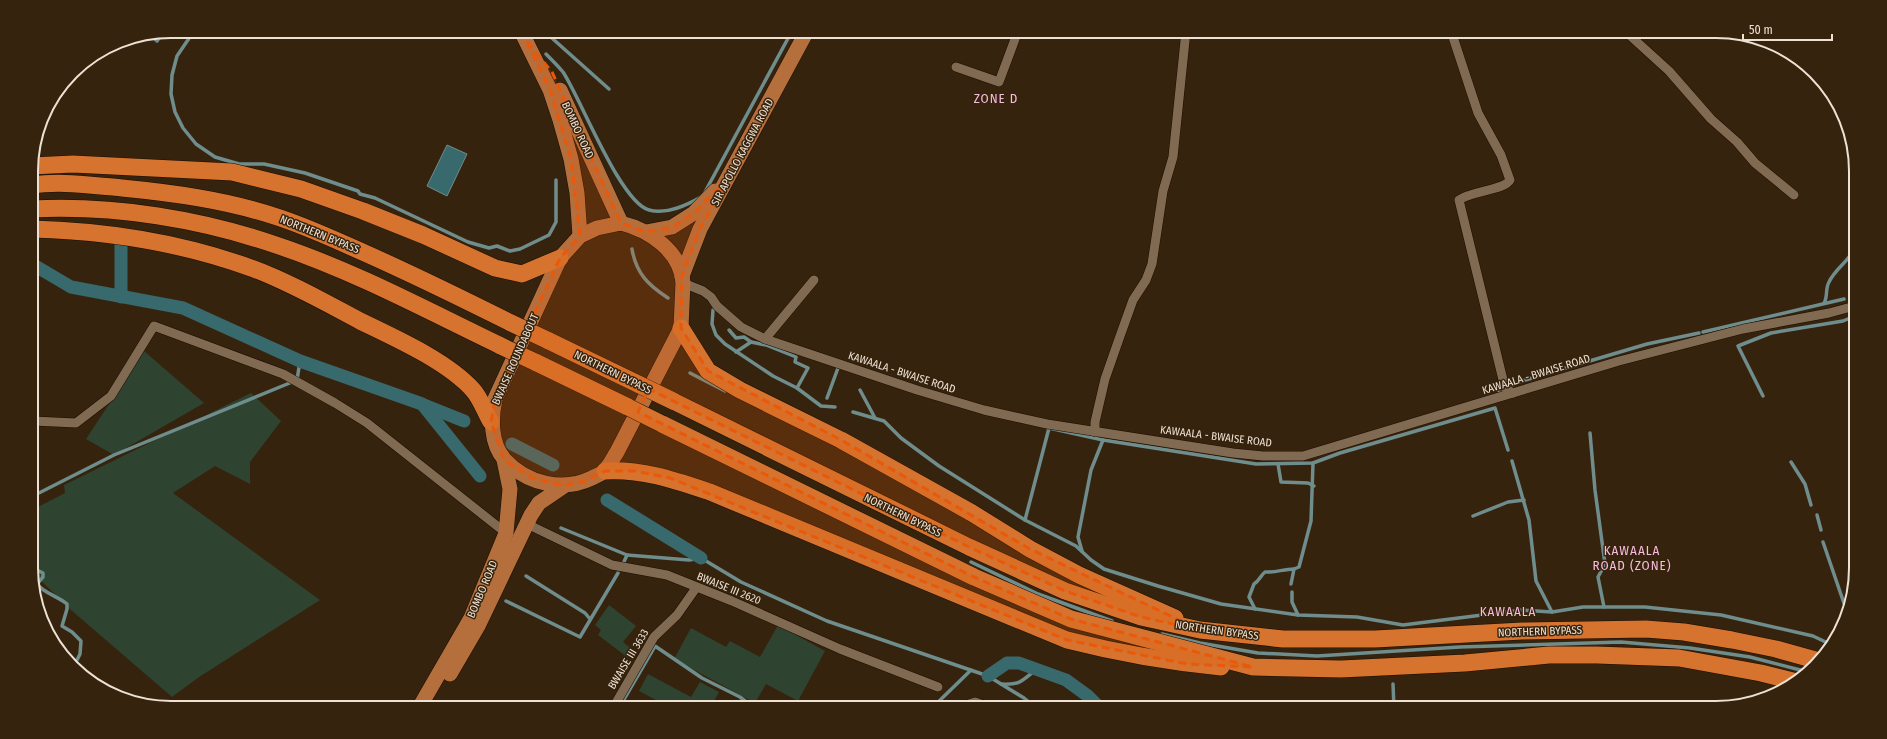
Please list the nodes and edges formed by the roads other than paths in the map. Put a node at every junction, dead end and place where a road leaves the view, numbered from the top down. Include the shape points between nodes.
1 (524, 38) edge
2 (525, 38) edge
3 (803, 38) edge
4 (1015, 38) edge
5 (1185, 38) edge
6 (1452, 38) edge
7 (1633, 38) edge
8 (956, 67) dead end
9 (38, 166) edge
10 (730, 176) junction
11 (38, 184) edge
12 (1794, 195) dead end
13 (38, 209) edge
14 (621, 223) junction
15 (38, 229) edge
16 (646, 232) junction
17 (580, 236) junction
18 (560, 258) junction
19 (682, 279) junction
20 (814, 280) dead end
21 (1849, 308) edge
22 (681, 328) junction
23 (765, 339) junction
24 (1513, 394) junction
25 (38, 421) edge
26 (491, 422) junction
27 (1095, 432) junction
28 (504, 460) junction
29 (605, 472) junction
30 (564, 486) junction
31 (527, 524) junction
32 (506, 534) junction
33 (696, 588) junction
34 (1200, 630) junction
35 (1813, 659) edge
36 (1253, 667) junction
37 (1788, 680) edge
38 (938, 687) dead end
39 (423, 701) edge
40 (434, 701) edge
41 (617, 701) edge

1 - 17 main road, BOMBO ROAD via 550,90 571,159 577,193
2 - 14 main road, BOMBO ROAD via 552,72
3 - 10 main road, SIR APOLLO KAGGWA ROAD
4 - 8 street via 999,82
5 - 27 street via 1173,157 1163,191 1152,264 1146,280 1133,300 1105,379
6 - 24 street via 1478,113 1501,154 1510,180 1505,185 1474,192 1459,200 1505,388
7 - 12 street via 1669,71 1711,120
9 - 18 highway via 73,164 232,172 301,189 363,211 495,268 522,274
10 - 16 main road via 694,213 672,227
10 - 19 main road, SIR APOLLO KAGGWA ROAD via 700,229
11 - 34 highway, NORTHERN BYPASS, bridge via 94,185 182,195 274,216 324,235 408,272 962,544 1065,591 1141,618
13 - 36 highway, NORTHERN BYPASS, bridge via 147,214 190,222 279,246 345,272 628,407 974,577 1071,619
14 - 16 main road
14 - 17 main road, BWAISE ROUNDABOUT via 597,228
15 - 26 highway via 74,230 155,241 208,254 255,270 384,332 439,363 474,391
16 - 19 main road via 678,263
17 - 18 main road, BWAISE ROUNDABOUT
18 - 26 main road, BWAISE ROUNDABOUT via 494,399
19 - 22 main road
19 - 23 street, KAWAALA - BWAISE ROAD via 711,297 717,306 741,327
20 - 23 street
21 - 24 street, KAWAALA - BWAISE ROAD via 1743,329 1627,359
22 - 29 main road
22 - 34 highway via 708,371 733,386 841,440 972,513 1042,556
23 - 27 street, KAWAALA - BWAISE ROAD via 950,400 1047,424
24 - 27 street, KAWAALA - BWAISE ROAD via 1303,456 1233,453
25 - 32 street via 76,422 111,396 154,326 283,374 335,403 367,423
26 - 28 main road, BWAISE ROUNDABOUT via 495,440
28 - 30 main road, BWAISE ROUNDABOUT via 532,478
28 - 32 main road, BOMBO ROAD via 510,489
29 - 30 main road, BWAISE ROUNDABOUT via 585,481
29 - 36 highway via 635,471 670,478 710,492 1067,640 1187,664
30 - 31 main road, BOMBO ROAD via 540,503
31 - 33 street, BWAISE III 2620 via 612,565 668,575
31 - 40 main road, BOMBO ROAD via 478,626
32 - 39 main road, BOMBO ROAD via 471,618
33 - 38 street, BWAISE III 2620
33 - 41 street, BWAISE III 3633 via 677,615 654,637
34 - 35 highway, NORTHERN BYPASS via 1283,639 1336,639 1646,629 1732,640
36 - 37 highway, NORTHERN BYPASS via 1341,669 1465,663 1549,655 1597,655 1679,658

